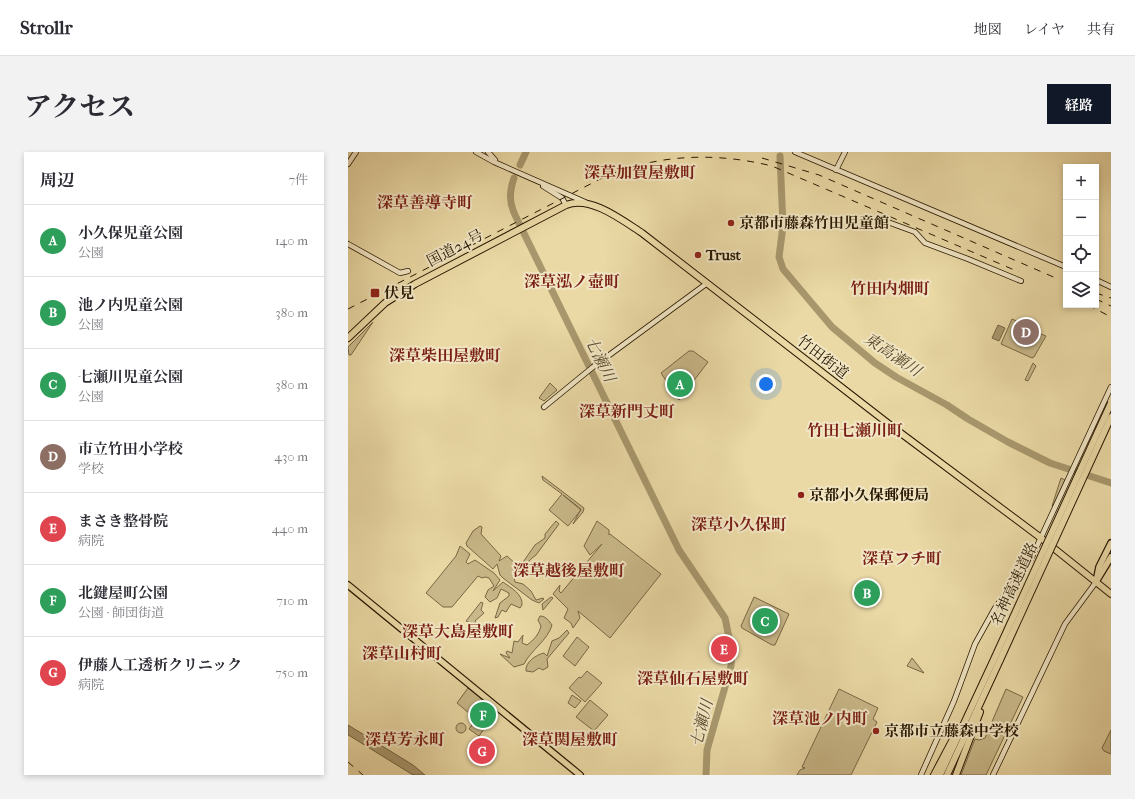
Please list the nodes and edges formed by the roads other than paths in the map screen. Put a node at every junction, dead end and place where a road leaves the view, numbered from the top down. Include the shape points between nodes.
1 (356, 152) edge
2 (476, 152) edge
3 (795, 152) edge
4 (845, 152) edge
5 (485, 153) edge
6 (348, 164) edge
7 (836, 170) junction
8 (538, 182) junction
9 (586, 202) junction
10 (566, 205) junction
11 (885, 221) dead end
12 (348, 244) edge
13 (1063, 266) edge
14 (408, 271) dead end
15 (1021, 281) dead end
16 (1099, 281) edge
17 (706, 284) junction
18 (1111, 287) edge
19 (348, 338) edge
20 (1111, 387) edge
21 (1111, 403) edge
22 (544, 407) dead end
23 (1111, 417) edge
24 (1041, 538) junction
25 (1111, 543) edge
26 (1111, 557) edge
27 (1096, 582) junction
28 (348, 586) edge
29 (1111, 594) edge
30 (997, 659) junction
31 (985, 685) junction
32 (580, 775) edge
33 (921, 775) edge
34 (934, 775) edge
35 (940, 775) edge
36 (947, 775) edge
37 (956, 775) edge
38 (993, 775) edge

1 - 6 street
2 - 5 street, 竹田街道
3 - 7 street
4 - 7 street
5 - 8 street, 竹田街道 via 504,166
7 - 13 street
8 - 9 street, 竹田街道
8 - 10 street via 562,198
9 - 10 highway, 国道24号 via 577,201
9 - 17 highway, 竹田街道 via 629,224
10 - 19 highway, 国道24号 via 421,281 385,303
11 - 15 street via 915,232 925,243
12 - 14 street via 400,273
16 - 18 street
17 - 22 street
17 - 24 highway, 竹田街道 via 911,442
20 - 24 street
21 - 30 highway, 名神高速道路, bridge
23 - 30 highway, 名神高速道路, bridge
24 - 27 highway, 竹田街道
24 - 33 street via 1031,559 995,608 978,638 954,701
25 - 27 main road via 1099,567
26 - 27 main road
27 - 29 highway, 竹田街道
27 - 38 street via 1065,624
28 - 32 main road
30 - 31 highway, 名神高速道路
31 - 34 highway
31 - 35 highway, 名神高速道路
31 - 36 highway, 名神高速道路
31 - 37 highway via 976,724

